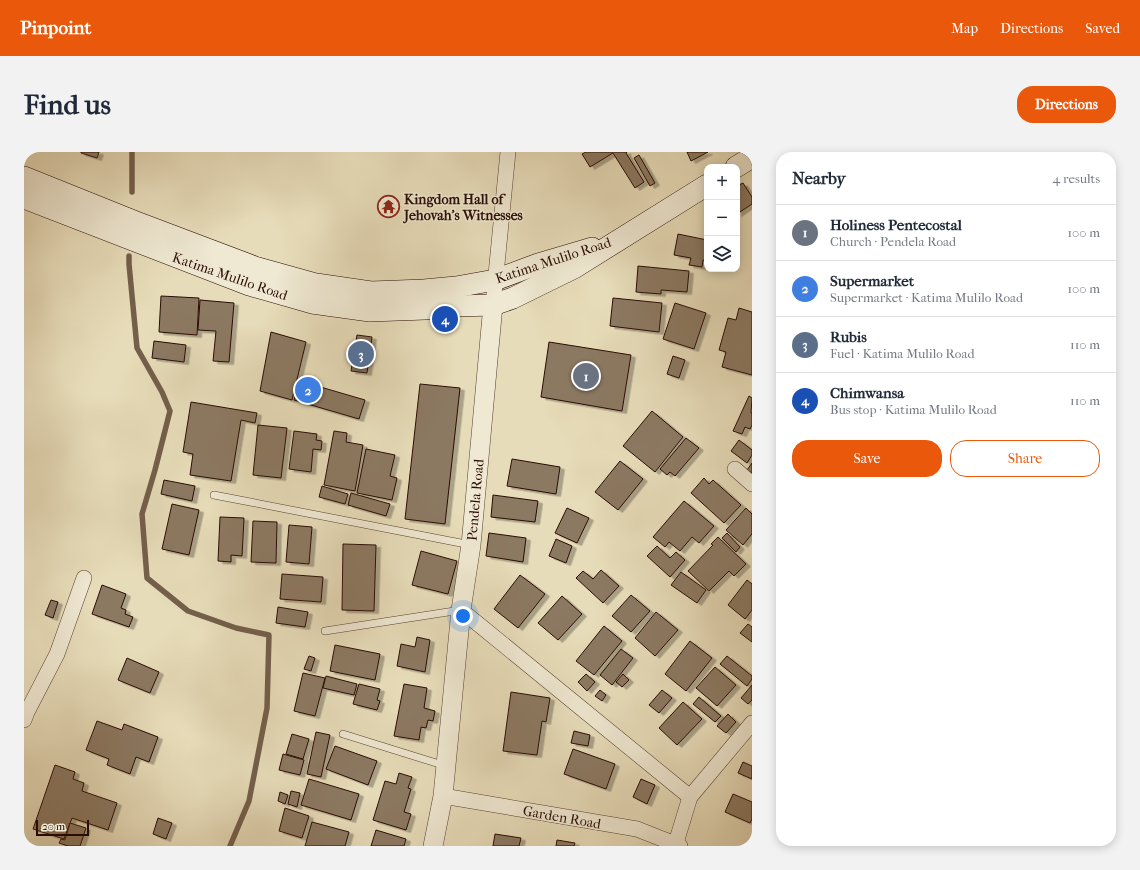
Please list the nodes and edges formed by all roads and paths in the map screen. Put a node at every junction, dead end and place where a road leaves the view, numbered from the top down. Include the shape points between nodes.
1 (508, 152) edge
2 (752, 157) edge
3 (740, 164) edge
4 (24, 177) edge
5 (704, 187) edge
6 (24, 198) edge
7 (622, 239) junction
8 (495, 280) junction
9 (493, 305) junction
10 (735, 469) dead end
11 (752, 484) edge
12 (214, 495) dead end
13 (471, 545) junction
14 (84, 578) dead end
15 (461, 610) junction
16 (325, 631) dead end
17 (24, 720) edge
18 (752, 723) edge
19 (343, 734) dead end
20 (446, 766) junction
21 (443, 796) junction
22 (690, 797) junction
23 (677, 845) edge
24 (433, 846) edge

1 - 8 street, Pendela Road
2 - 3 main road
4 - 8 main road, Katima Mulilo Road via 255,267 316,284 372,292 456,287
5 - 7 main road, Katima Mulilo Road
6 - 9 main road, Katima Mulilo Road via 249,285 312,303 370,311
7 - 8 main road, Katima Mulilo Road via 538,264
7 - 9 main road, Katima Mulilo Road via 574,268
8 - 9 street, Pendela Road
9 - 13 street, Pendela Road
10 - 11 street
12 - 13 lane
13 - 15 street, Pendela Road
14 - 17 street via 57,654
15 - 16 lane
15 - 20 street, Pendela Road
15 - 22 street
18 - 22 street
19 - 20 lane
20 - 21 street, Pendela Road
21 - 23 street, Garden Road via 637,829
21 - 24 street, Pendela Road
22 - 23 street

